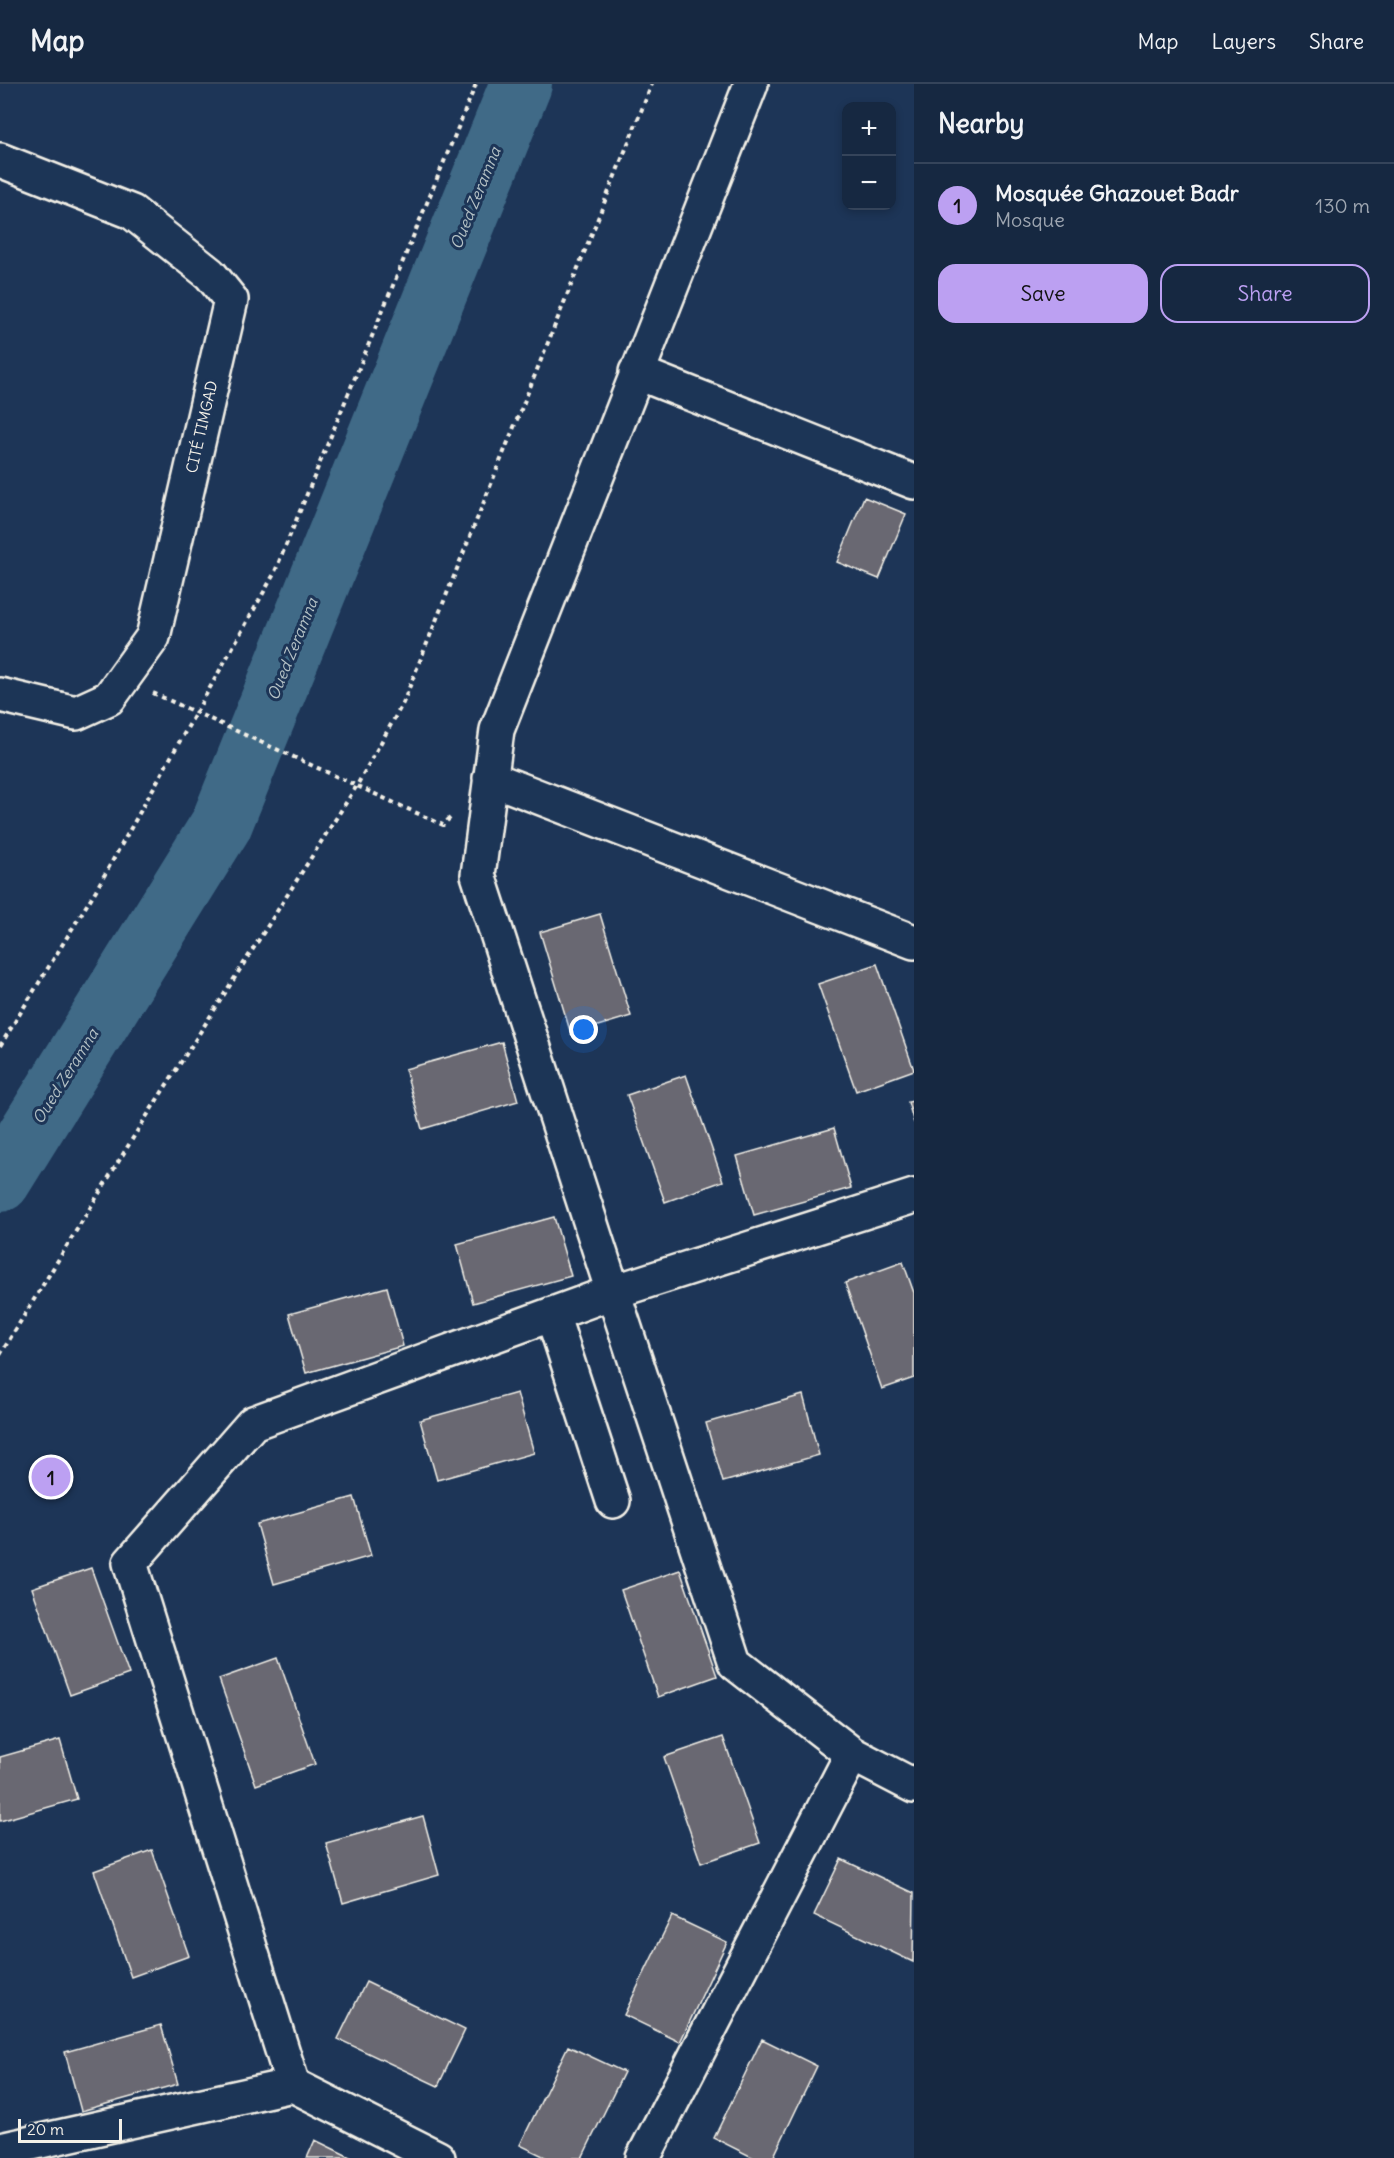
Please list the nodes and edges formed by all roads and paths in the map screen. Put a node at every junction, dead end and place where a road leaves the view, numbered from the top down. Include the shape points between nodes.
1 (476, 84) edge
2 (652, 84) edge
3 (751, 84) edge
4 (0, 160) edge
5 (636, 372) junction
6 (914, 482) edge
7 (122, 680) junction
8 (0, 695) edge
9 (196, 711) junction
10 (490, 778) junction
11 (356, 787) junction
12 (451, 817) dead end
13 (914, 942) edge
14 (0, 1046) edge
15 (914, 1196) edge
16 (613, 1292) junction
17 (552, 1314) junction
18 (0, 1355) edge
19 (613, 1501) dead end
20 (852, 1754) junction
21 (914, 1786) edge
22 (293, 2085) junction
23 (0, 2150) edge
24 (438, 2158) edge
25 (643, 2158) edge

1 - 9 path via 274,574
2 - 11 path via 402,703
3 - 5 street
4 - 7 street, CITÉ TIMGAD via 132,212 210,274 231,300 153,637
5 - 6 street
5 - 10 street via 497,730
7 - 8 street, CITÉ TIMGAD via 109,698 76,713
7 - 9 path
9 - 11 path
9 - 14 path via 96,890
10 - 13 street
10 - 16 street via 478,875
11 - 12 path via 443,825
11 - 18 path
15 - 16 street
16 - 17 street
16 - 20 street via 735,1663
17 - 19 street
17 - 22 street via 253,1423 130,1563
20 - 21 street
20 - 25 street
22 - 23 street
22 - 24 street

